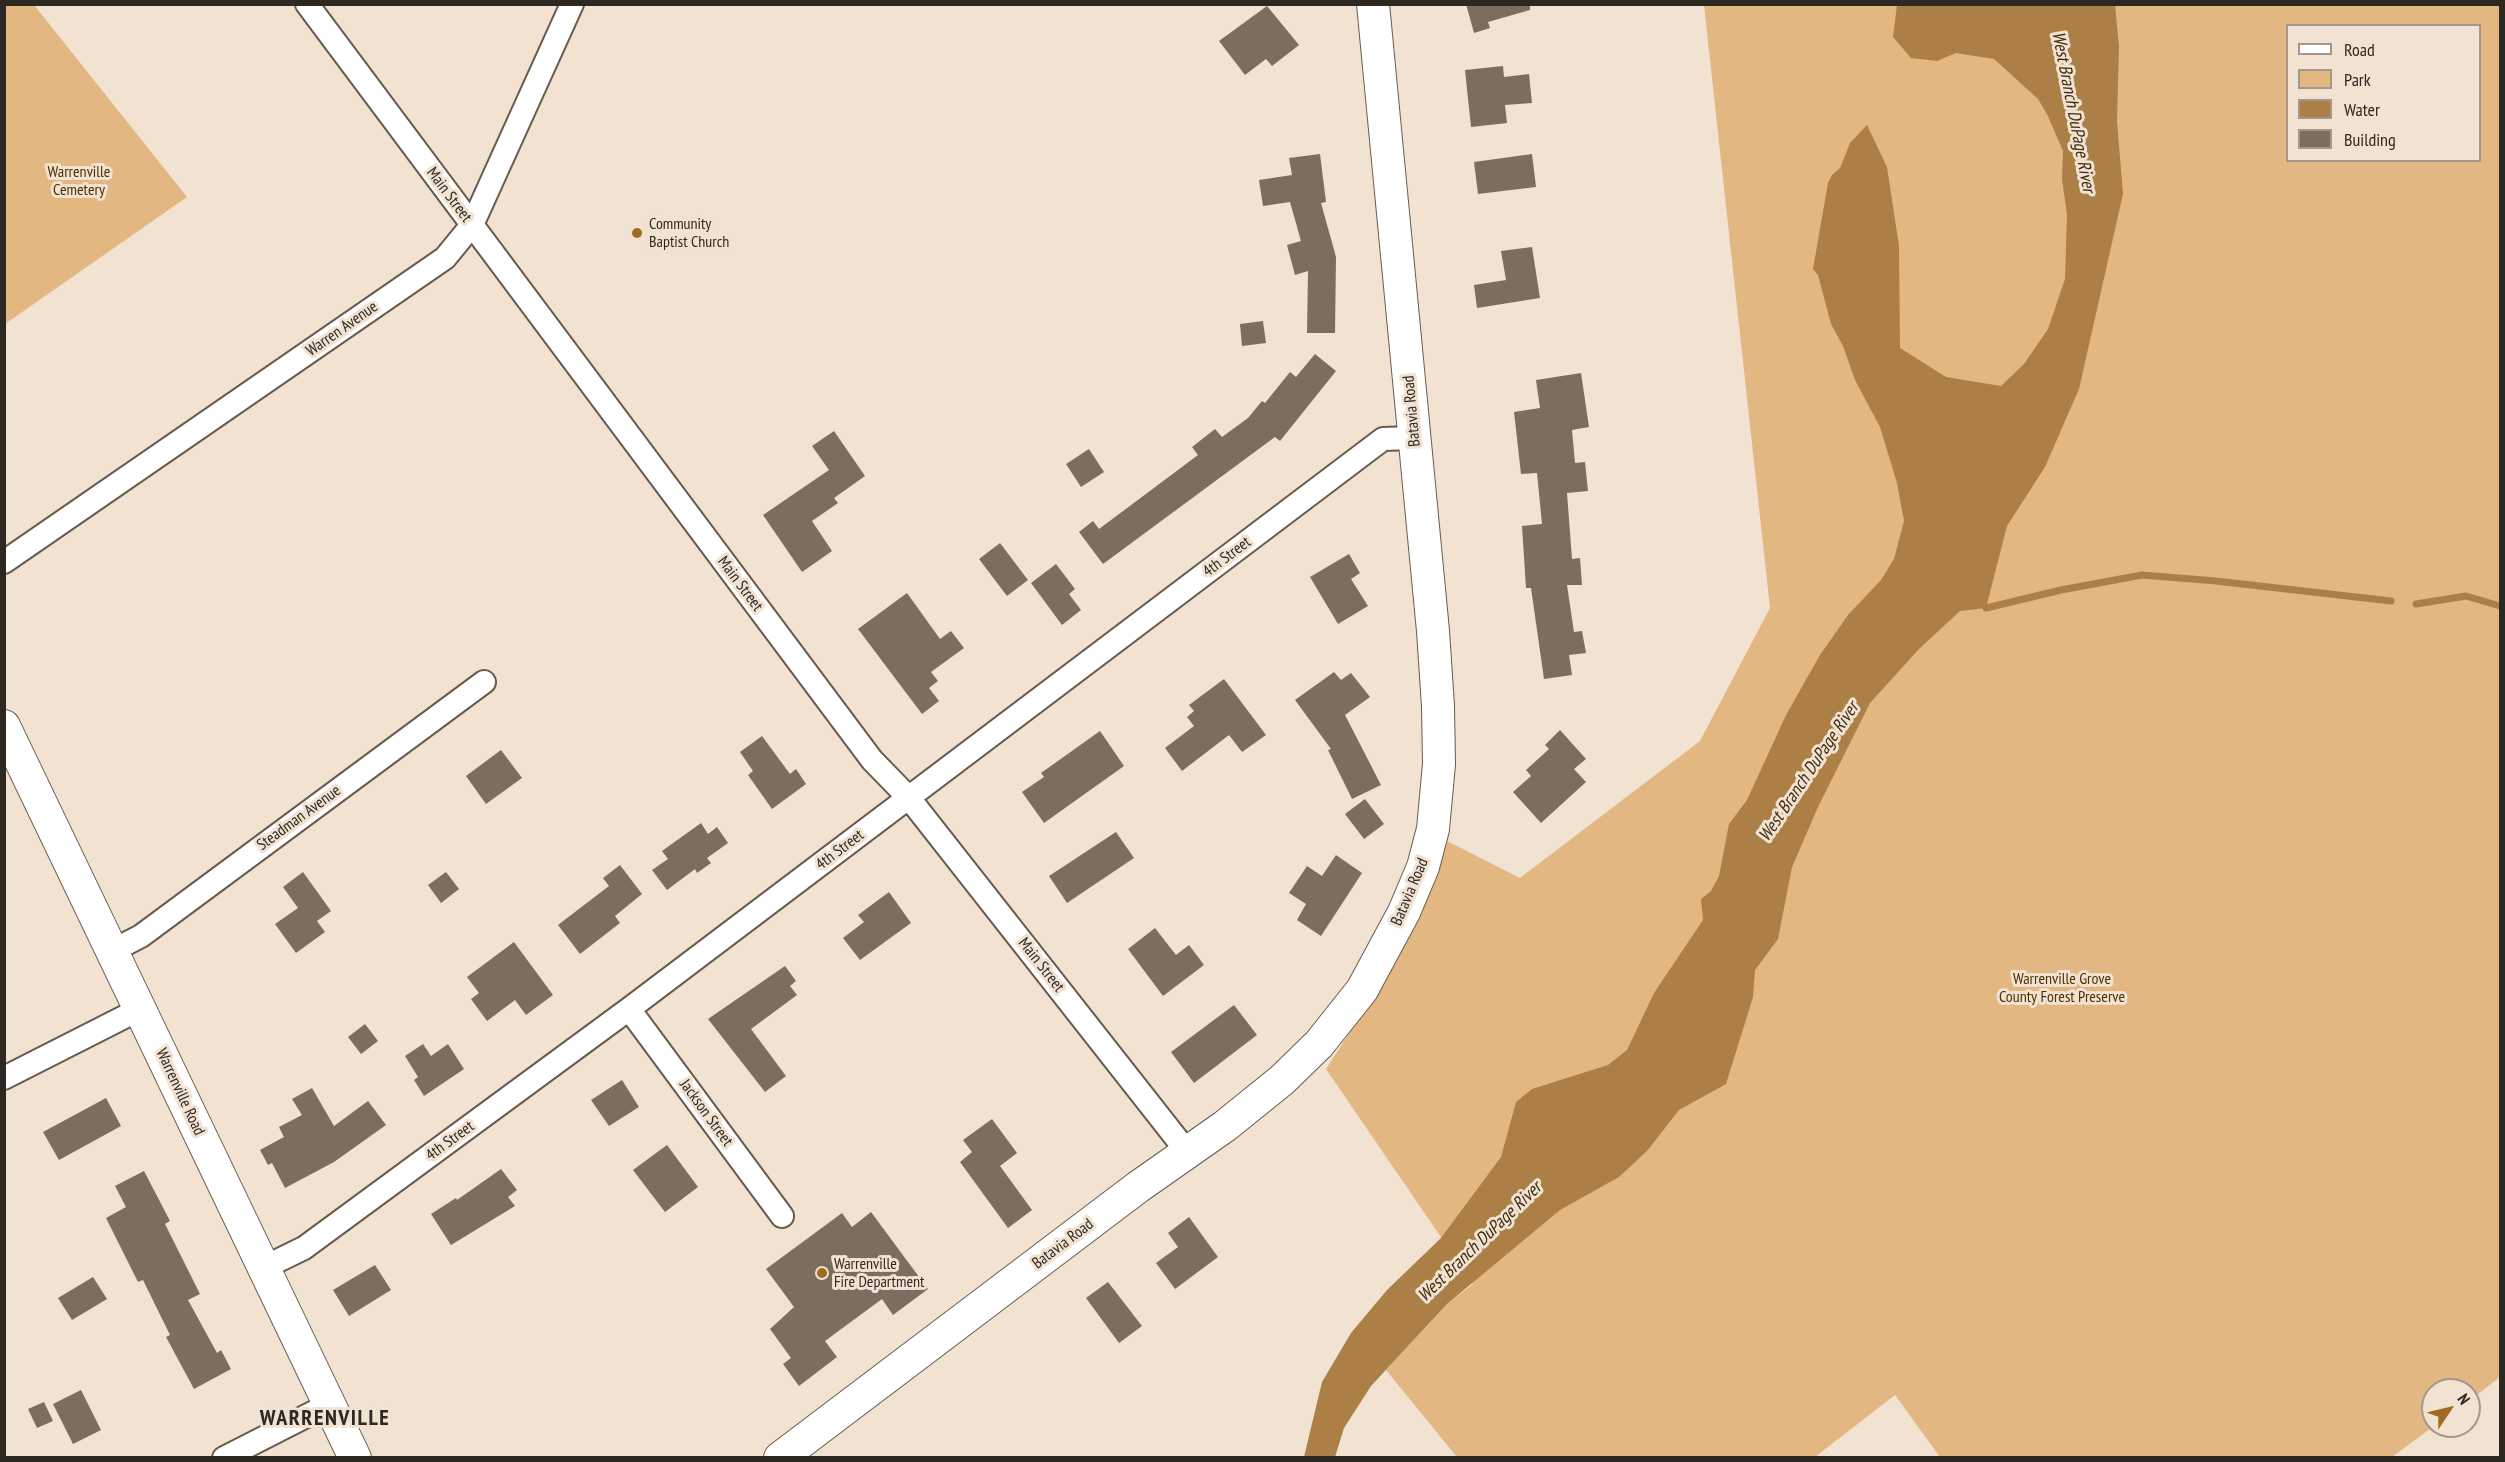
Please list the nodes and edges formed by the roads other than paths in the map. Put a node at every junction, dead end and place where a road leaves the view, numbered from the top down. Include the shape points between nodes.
1 (307, 4) edge
2 (572, 4) edge
3 (1373, 4) edge
4 (472, 225) junction
5 (1414, 438) junction
6 (4, 562) edge
7 (484, 682) dead end
8 (4, 726) edge
9 (909, 798) junction
10 (112, 951) junction
11 (140, 1008) junction
12 (629, 1009) junction
13 (4, 1078) edge
14 (1188, 1152) junction
15 (782, 1216) dead end
16 (263, 1268) junction
17 (328, 1405) junction
18 (224, 1458) edge
19 (355, 1458) edge
20 (780, 1458) edge

1 - 4 street, Main Street
2 - 4 street, Warren Avenue
3 - 5 main road, Batavia Road
4 - 6 street, Warren Avenue via 445,258
4 - 9 street, Main Street via 872,760
5 - 9 street, 4th Street via 1383,439
5 - 14 main road, Batavia Road via 1438,706 1439,765 1432,829 1423,867 1362,990 1319,1044 1274,1087
7 - 10 street, Steadman Avenue via 141,936
8 - 10 main road, Warrenville Road
9 - 12 street, 4th Street
9 - 14 street, Main Street
10 - 11 main road, Warrenville Road
11 - 13 street
11 - 16 main road, Warrenville Road
12 - 15 street, Jackson Street
12 - 16 street, 4th Street via 304,1248
14 - 20 main road, Batavia Road
16 - 17 main road, Warrenville Road
17 - 18 street
17 - 19 main road, Warrenville Road

